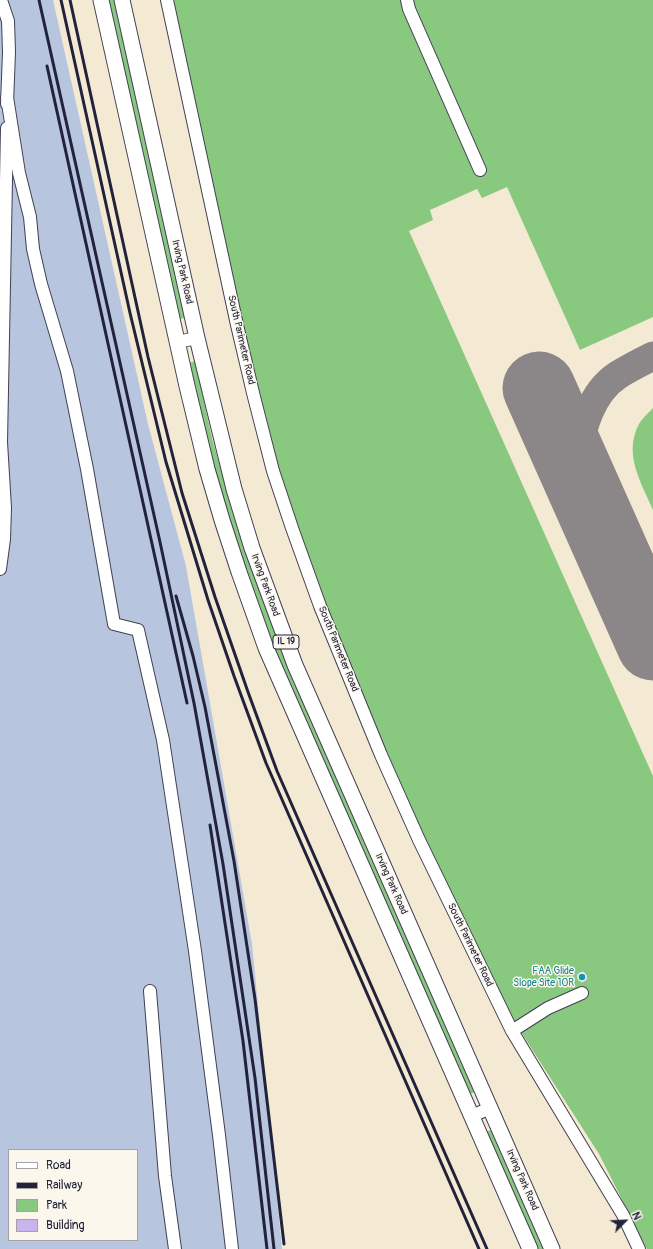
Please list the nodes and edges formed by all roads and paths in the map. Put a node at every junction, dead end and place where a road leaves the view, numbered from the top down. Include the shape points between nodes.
1 (1, 0) edge
2 (101, 0) edge
3 (122, 0) edge
4 (167, 0) edge
5 (407, 0) edge
6 (7, 97) junction
7 (480, 170) dead end
8 (197, 338) junction
9 (177, 342) junction
10 (0, 569) edge
11 (150, 992) dead end
12 (582, 993) dead end
13 (512, 1031) junction
14 (490, 1108) junction
15 (472, 1116) junction
16 (175, 1249) edge
17 (232, 1249) edge
18 (530, 1249) edge
19 (552, 1249) edge
20 (639, 1249) edge

1 - 6 lane via 8,21
2 - 9 main road, Irving Park Road / IL 19
3 - 8 main road, Irving Park Road / IL 19
4 - 13 lane, South Parimeter Road via 237,325 273,471 292,528 320,606 397,791
5 - 7 lane
6 - 10 lane via 1,442 5,516
6 - 17 lane via 19,173 30,216 33,249 67,371 114,624 138,630 163,740 195,951
8 - 9 lane
8 - 14 main road, Irving Park Road / IL 19 via 234,489 252,548 293,658
9 - 15 main road, Irving Park Road / IL 19 via 222,520 266,648
11 - 16 lane via 165,1176
12 - 13 lane via 548,1008
13 - 20 lane, South Parimeter Road via 623,1214
14 - 15 lane
14 - 19 main road, Irving Park Road / IL 19
15 - 18 main road, Irving Park Road / IL 19

